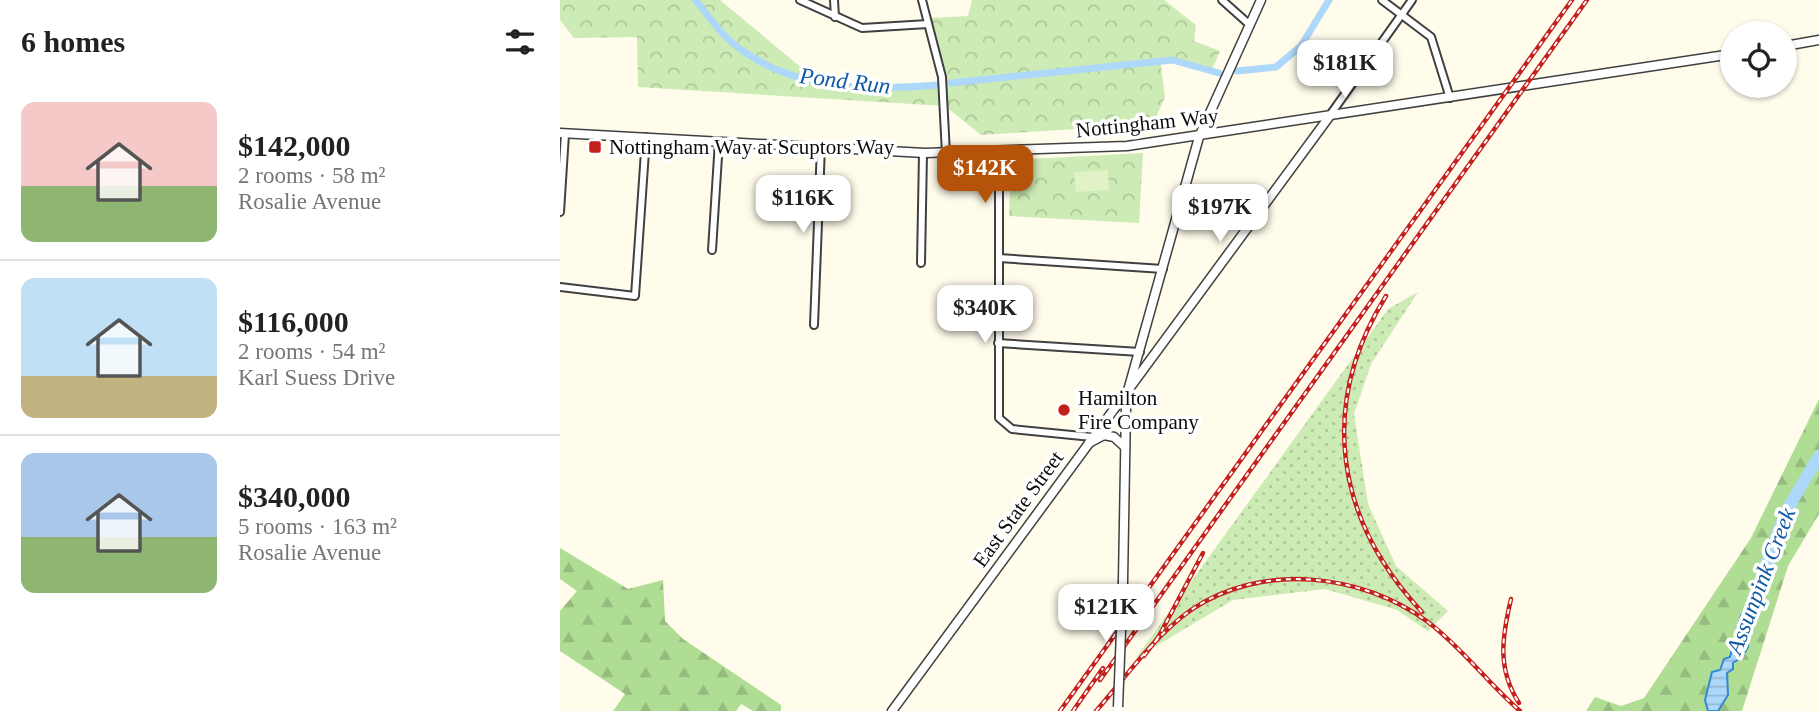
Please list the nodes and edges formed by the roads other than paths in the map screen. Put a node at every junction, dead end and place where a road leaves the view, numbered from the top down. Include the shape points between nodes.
1 (800, 0) edge
2 (834, 0) edge
3 (922, 0) edge
4 (1222, 0) edge
5 (1261, 0) edge
6 (1382, 0) edge
7 (1412, 0) edge
8 (1401, 15) junction
9 (835, 18) junction
10 (928, 24) junction
11 (1250, 25) junction
12 (1819, 40) edge
13 (1797, 44) edge
14 (1720, 56) edge
15 (1450, 98) junction
16 (1329, 117) junction
17 (562, 133) edge
18 (646, 137) junction
19 (1199, 137) junction
20 (719, 141) junction
21 (821, 146) junction
22 (999, 151) junction
23 (923, 153) junction
24 (946, 154) junction
25 (560, 212) edge
26 (712, 250) dead end
27 (999, 258) junction
28 (920, 263) dead end
29 (1163, 269) junction
30 (560, 287) edge
31 (814, 325) dead end
32 (998, 342) junction
33 (1140, 352) junction
34 (1129, 387) junction
35 (1089, 441) junction
36 (1125, 448) junction
37 (1118, 709) edge
38 (892, 711) edge

1 - 9 street
2 - 9 street
3 - 10 street
4 - 11 street
5 - 11 street, East State Street
6 - 8 street
7 - 8 street
8 - 15 street via 1435,44
8 - 16 street
9 - 10 street via 872,29
10 - 24 street via 942,78
11 - 19 street, East State Street
12 - 13 street
14 - 15 street, Nottingham Way
15 - 16 street, Nottingham Way
16 - 19 street, Nottingham Way
16 - 34 street
17 - 18 street, Nottingham Way
17 - 25 street
18 - 20 street, Nottingham Way
18 - 30 street via 635,296
19 - 22 street, Nottingham Way via 1127,146
19 - 29 street, East State Street
20 - 21 street, Nottingham Way
20 - 26 street
21 - 23 street, Nottingham Way
21 - 31 street
22 - 24 street, Nottingham Way
22 - 27 street
23 - 24 street, Nottingham Way
23 - 28 street
27 - 29 street
27 - 32 street
29 - 33 street, East State Street
32 - 33 street
32 - 35 street via 997,412 1002,423 1012,429
33 - 34 street, East State Street
34 - 35 street, East State Street
34 - 36 street
35 - 36 street via 1104,435 1114,437
35 - 38 street, East State Street
36 - 37 street, bridge

